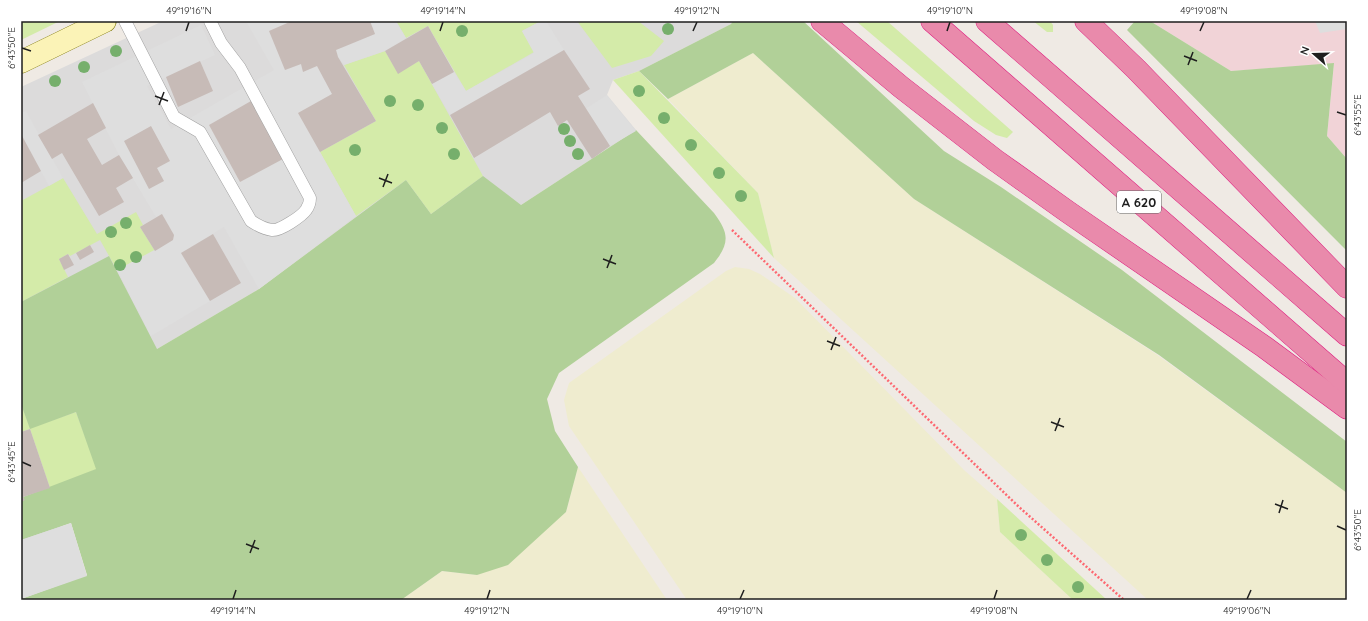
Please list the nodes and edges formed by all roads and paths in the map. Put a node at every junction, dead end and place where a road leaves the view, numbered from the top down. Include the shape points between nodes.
1 (105, 21) edge
2 (125, 21) edge
3 (210, 21) edge
4 (822, 21) edge
5 (932, 21) edge
6 (986, 21) edge
7 (1086, 21) edge
8 (21, 62) edge
9 (732, 230) dead end
10 (1347, 287) edge
11 (1347, 335) edge
12 (1347, 383) edge
13 (1347, 408) edge
14 (1124, 600) edge

1 - 8 main road
2 - 3 lane via 174,117 200,132 251,221 272,230 280,229 305,212 310,204 310,198 240,68 221,44
4 - 13 highway via 902,88 995,160 1263,346
5 - 12 highway, A 620
6 - 11 highway, A 620
7 - 10 highway via 1136,69
9 - 14 path via 1019,507

